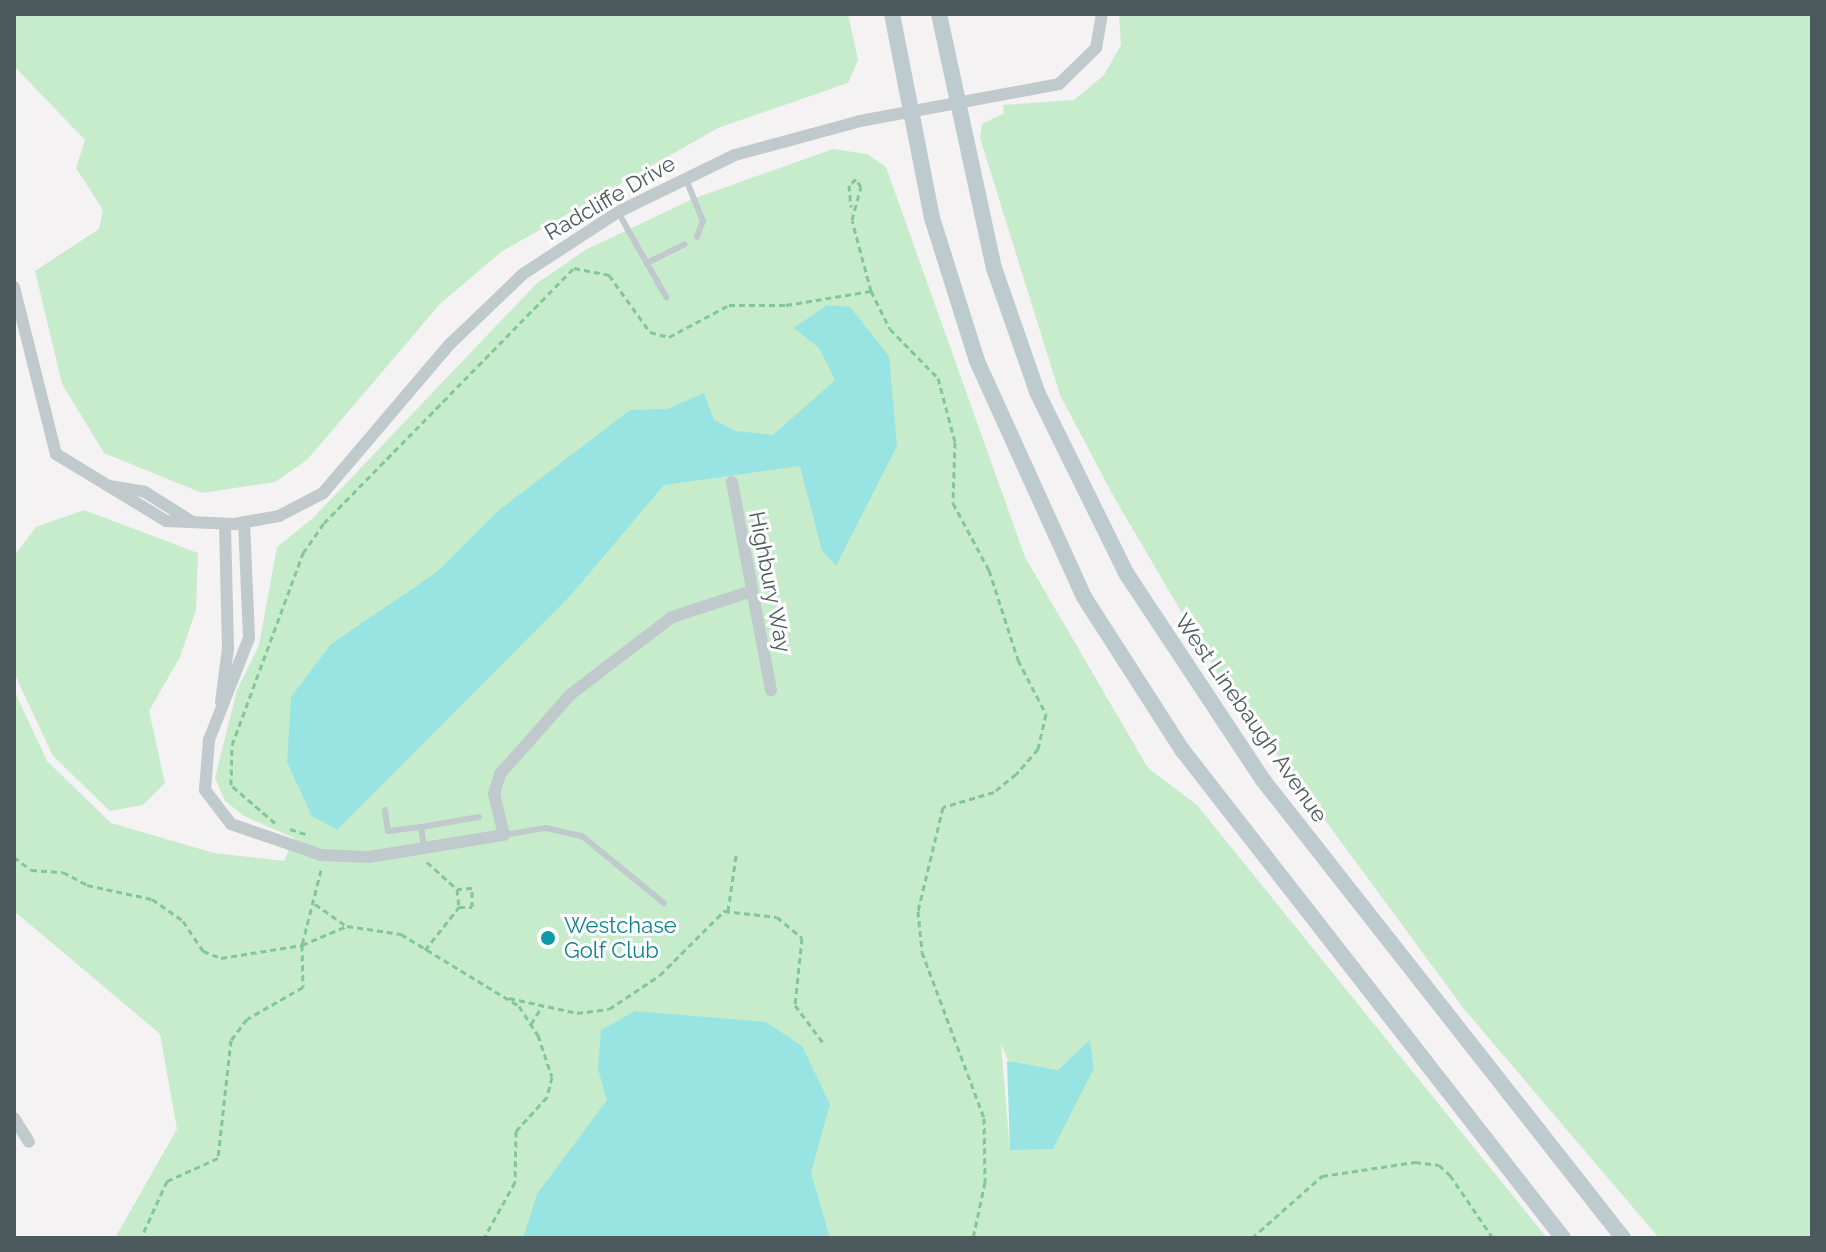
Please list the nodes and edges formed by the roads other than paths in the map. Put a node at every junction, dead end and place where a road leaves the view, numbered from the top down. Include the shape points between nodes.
1 (892, 14) edge
2 (939, 14) edge
3 (1102, 14) edge
4 (953, 104) junction
5 (907, 114) junction
6 (684, 177) junction
7 (618, 212) junction
8 (697, 237) dead end
9 (685, 244) dead end
10 (647, 263) junction
11 (14, 287) edge
12 (666, 297) dead end
13 (732, 482) dead end
14 (106, 485) junction
15 (191, 521) junction
16 (244, 522) junction
17 (225, 524) junction
18 (749, 592) junction
19 (771, 690) dead end
20 (220, 709) junction
21 (385, 810) dead end
22 (479, 817) dead end
23 (421, 827) junction
24 (504, 835) junction
25 (424, 848) junction
26 (664, 903) dead end
27 (14, 1118) edge
28 (29, 1142) dead end
29 (1563, 1238) edge
30 (1623, 1238) edge

1 - 5 main road
2 - 4 main road, West Linebaugh Avenue
3 - 4 street, Radcliffe Drive via 1096,48 1059,84
4 - 5 street, Radcliffe Drive
4 - 30 main road, West Linebaugh Avenue via 994,268 1038,394 1162,635 1263,780
5 - 6 street, Radcliffe Drive via 735,155
5 - 29 main road via 977,361 1084,597 1183,751
6 - 7 street, Radcliffe Drive
6 - 8 lane via 703,221
7 - 10 lane
7 - 16 street, Radcliffe Drive via 523,274 450,344 323,493 279,516
9 - 10 lane
10 - 12 lane
11 - 14 street, Radcliffe Drive via 56,454
13 - 18 street, Highbury Way
14 - 15 street, Radcliffe Drive via 145,492
14 - 15 street, Radcliffe Drive via 147,515
15 - 17 street, Radcliffe Drive
16 - 17 street, Radcliffe Drive
16 - 20 street via 249,638
17 - 20 street via 228,648
18 - 19 street, Highbury Way
18 - 24 street via 672,617 571,694 500,774 494,794
20 - 25 street via 204,777 210,803 231,824 321,855
21 - 23 lane via 388,831
22 - 23 lane
23 - 25 lane
24 - 25 street
24 - 26 lane via 546,828 582,836
27 - 28 street

